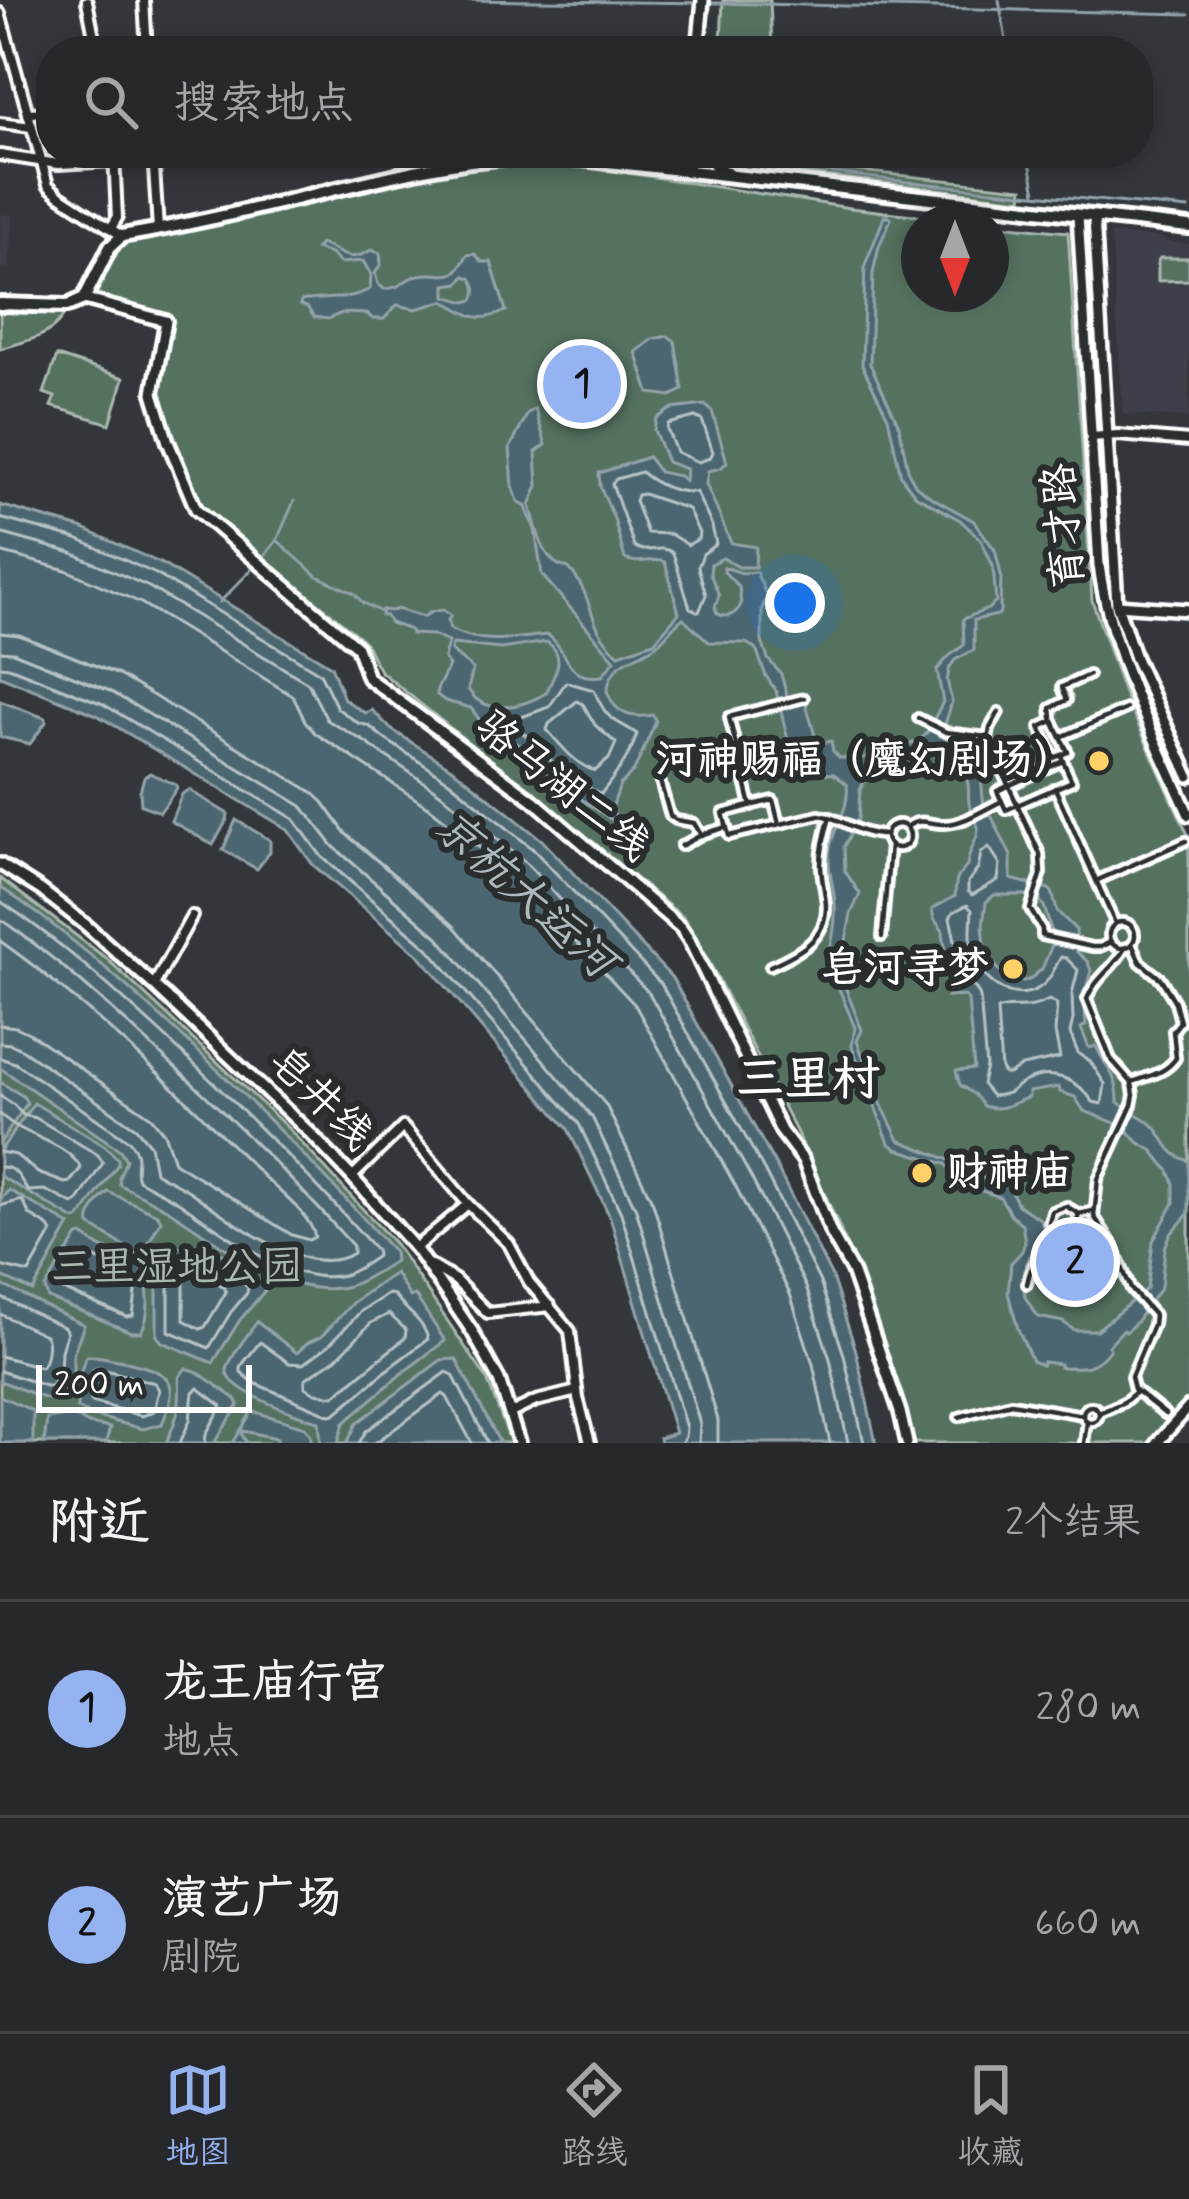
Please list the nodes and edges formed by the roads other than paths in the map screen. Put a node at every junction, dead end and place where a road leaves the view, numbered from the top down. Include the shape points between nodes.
1 (144, 0) edge
2 (87, 2) edge
3 (702, 3) edge
4 (0, 13) edge
5 (94, 36) edge
6 (146, 36) edge
7 (699, 36) edge
8 (28, 113) junction
9 (36, 113) edge
10 (0, 123) edge
11 (32, 127) junction
12 (36, 143) edge
13 (0, 155) edge
14 (36, 161) edge
15 (43, 168) edge
16 (115, 168) edge
17 (154, 168) edge
18 (427, 168) edge
19 (656, 168) edge
20 (688, 168) edge
21 (719, 168) edge
22 (688, 172) junction
23 (743, 178) junction
24 (1078, 215) junction
25 (1094, 217) junction
26 (1189, 227) edge
27 (158, 229) junction
28 (116, 232) junction
29 (84, 299) junction
30 (0, 304) edge
31 (1106, 436) junction
32 (1091, 437) junction
33 (1189, 441) edge
34 (1111, 605) junction
35 (1189, 610) edge
36 (1088, 675) dead end
37 (804, 698) dead end
38 (1126, 709) dead end
39 (999, 712) dead end
40 (918, 718) dead end
41 (1053, 721) junction
42 (988, 737) junction
43 (1061, 737) junction
44 (1062, 758) junction
45 (1189, 776) edge
46 (660, 782) dead end
47 (1008, 786) junction
48 (1055, 788) junction
49 (1002, 801) junction
50 (1017, 805) junction
51 (752, 806) junction
52 (1189, 815) edge
53 (830, 817) junction
54 (779, 824) junction
55 (907, 826) junction
56 (727, 827) junction
57 (701, 835) junction
58 (886, 835) junction
59 (1186, 841) dead end
60 (890, 845) junction
61 (681, 846) dead end
62 (0, 863) edge
63 (1096, 880) junction
64 (192, 916) dead end
65 (1115, 923) junction
66 (1147, 923) dead end
67 (1134, 928) junction
68 (882, 937) dead end
69 (1111, 942) junction
70 (1132, 944) junction
71 (1124, 948) junction
72 (770, 966) dead end
73 (154, 985) junction
74 (1132, 1083) junction
75 (352, 1177) junction
76 (468, 1204) junction
77 (1094, 1211) junction
78 (1079, 1214) junction
79 (1073, 1241) junction
80 (1056, 1245) junction
81 (415, 1248) junction
82 (1117, 1257) junction
83 (425, 1262) junction
84 (1027, 1283) dead end
85 (552, 1306) junction
86 (578, 1391) junction
87 (1137, 1391) junction
88 (1189, 1407) edge
89 (511, 1413) junction
90 (1100, 1413) junction
91 (1165, 1414) dead end
92 (959, 1417) dead end
93 (1085, 1419) junction
94 (519, 1443) edge
95 (590, 1443) edge
96 (907, 1443) edge
97 (1084, 1443) edge
98 (1156, 1443) edge

1 - 6 street
2 - 5 street
3 - 7 street
4 - 8 street
8 - 9 street
8 - 11 street
10 - 11 street
11 - 12 street
13 - 14 street
15 - 28 street via 53,191
16 - 28 street
17 - 27 street
18 - 27 main road
19 - 22 main road
20 - 22 street
21 - 23 street
22 - 23 main road
23 - 24 main road
24 - 25 main road
24 - 32 street, 育才路
25 - 26 main road
25 - 31 street, 育才路
27 - 28 main road
28 - 29 main road
29 - 30 main road
29 - 96 street, 骆马湖二线 via 166,321 153,393 196,509 357,647 368,678 533,800 681,928 853,1270
31 - 32 street
31 - 33 street
31 - 34 street, 育才路
32 - 34 street, 育才路 via 1099,566
34 - 35 street
34 - 45 street, 育才路
34 - 52 street, 育才路 via 1126,672
36 - 41 street via 1062,687 1066,701 1051,708
37 - 51 street via 729,717
38 - 43 street
39 - 42 street
40 - 42 street via 946,732
41 - 43 street
41 - 44 street via 1040,727 1054,758
42 - 47 street
43 - 44 street
44 - 47 street
44 - 48 street via 1072,781
46 - 57 street via 670,816 694,823
47 - 49 street via 997,791
47 - 50 street
48 - 50 street
48 - 63 street
49 - 50 street via 1006,810
49 - 55 street via 949,824
50 - 69 street via 1041,860 1030,909 1042,936 1092,947
51 - 54 street via 773,800
51 - 56 street via 723,812
53 - 54 street
53 - 58 street via 863,834
53 - 72 street via 821,851 821,928 806,947
54 - 56 street via 729,836
55 - 58 street via 892,825
55 - 60 street via 909,842
56 - 57 street
57 - 61 street
58 - 60 street
59 - 63 street
60 - 68 street
62 - 73 street, 皂井线
63 - 65 street
64 - 73 street
65 - 67 street
65 - 69 street
66 - 67 street
67 - 70 street
69 - 71 street
70 - 71 street
70 - 74 street via 1180,1015 1172,1064
71 - 74 street via 1087,999 1111,1059
73 - 75 street, 皂井线
74 - 77 street via 1132,1105 1098,1178
75 - 76 street via 403,1127
75 - 81 street, 皂井线
76 - 81 street
76 - 85 street
77 - 78 street
77 - 82 street
78 - 79 street
78 - 80 street via 1066,1206 1052,1210
79 - 80 street
79 - 82 street
80 - 84 street
81 - 83 street, 皂井线
82 - 87 street via 1130,1289 1154,1315 1131,1377
83 - 85 street via 488,1313
83 - 89 street, 皂井线 via 472,1331
85 - 86 street via 570,1331
86 - 89 street
86 - 95 street
87 - 90 street
87 - 91 street
88 - 98 street
89 - 94 street, 皂井线
90 - 93 street
90 - 93 street via 1089,1406
92 - 93 street via 1011,1403
93 - 97 street

